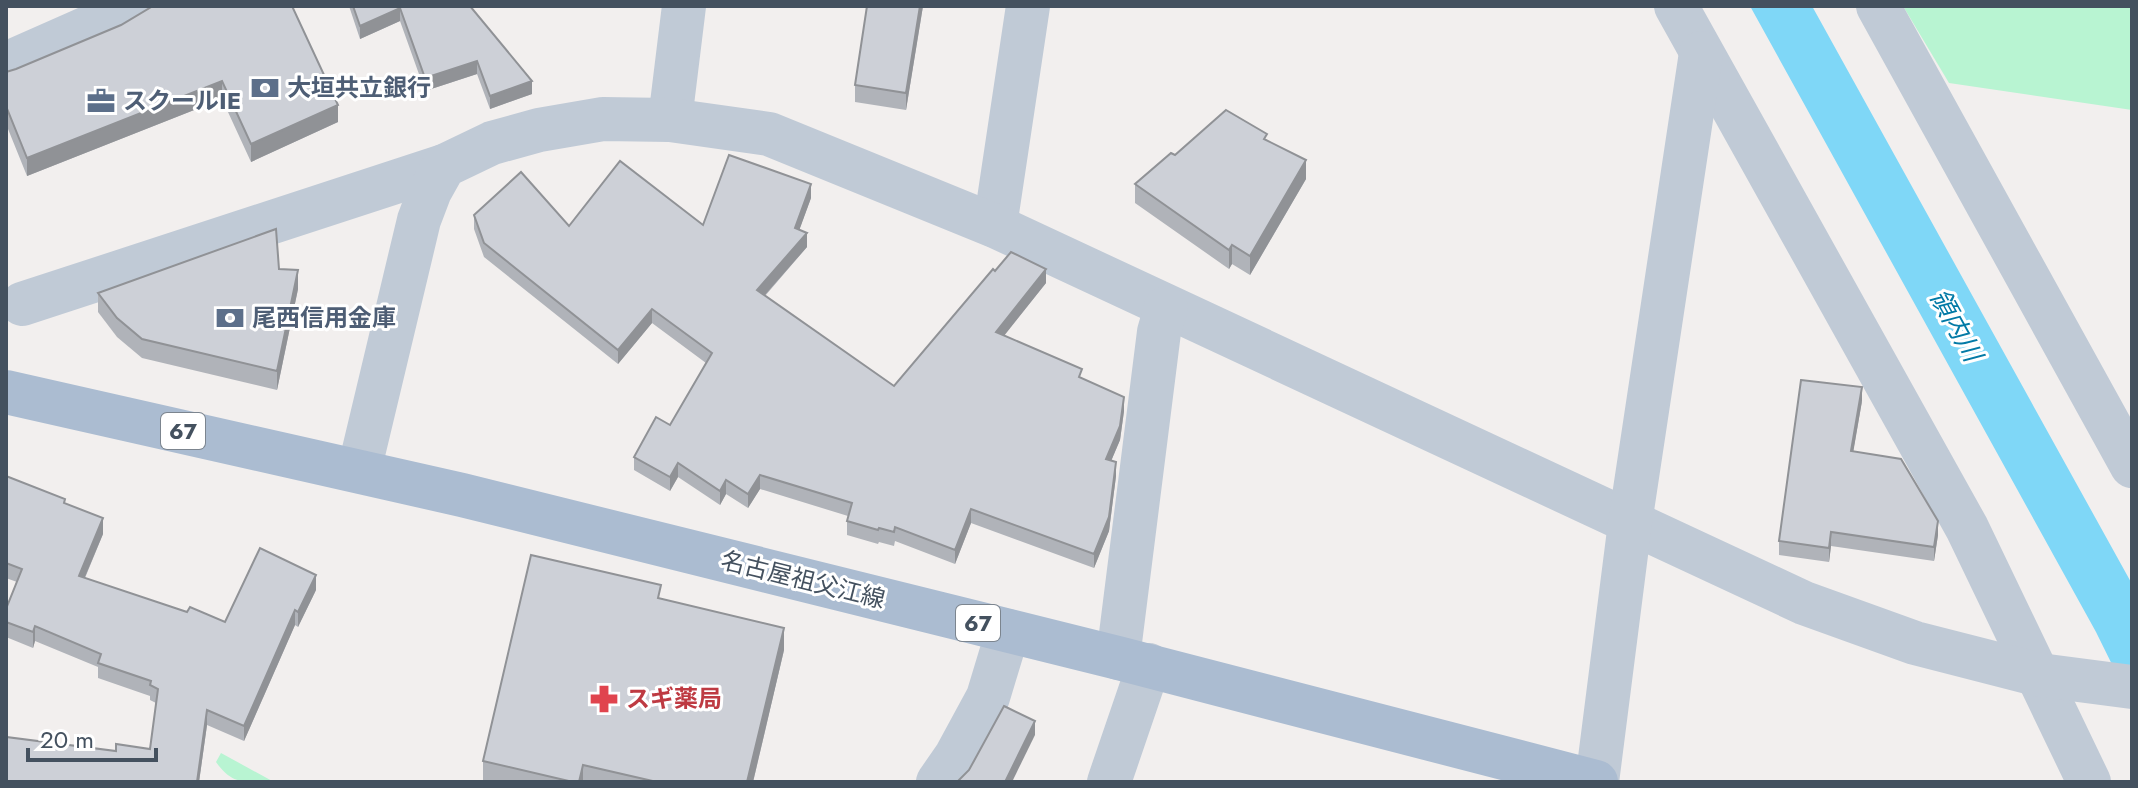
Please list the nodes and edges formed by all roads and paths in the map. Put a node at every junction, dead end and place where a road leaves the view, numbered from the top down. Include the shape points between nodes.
1 (137, 6) edge
2 (684, 6) edge
3 (1028, 6) edge
4 (1676, 6) edge
5 (1878, 6) edge
6 (1701, 53) junction
7 (6, 64) edge
8 (670, 120) junction
9 (444, 166) junction
10 (995, 226) junction
11 (22, 304) dead end
12 (1166, 308) junction
13 (6, 392) edge
14 (2132, 466) edge
15 (359, 471) junction
16 (1630, 523) junction
17 (1008, 631) junction
18 (1134, 662) junction
19 (2052, 677) junction
20 (2132, 687) edge
21 (938, 782) edge
22 (1109, 782) edge
23 (1596, 782) edge
24 (2089, 782) edge

1 - 7 street
2 - 8 street
3 - 10 street
4 - 6 street
5 - 14 street
6 - 16 street
6 - 19 street
8 - 9 street via 603,119 539,130 492,143
8 - 10 street via 769,134
9 - 11 street
9 - 15 street via 419,220
10 - 12 street
12 - 16 street
12 - 18 street via 1159,332
13 - 15 main road, 名古屋祖父江線 / 67
15 - 17 main road, 名古屋祖父江線 / 67
16 - 19 street via 1804,603 1915,643
16 - 23 street
17 - 18 main road, 名古屋祖父江線 / 67
17 - 21 street via 988,697
18 - 22 street
18 - 23 main road, 名古屋祖父江線 / 67
19 - 20 street
19 - 24 street

